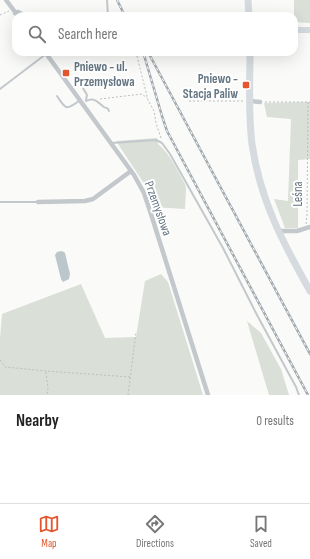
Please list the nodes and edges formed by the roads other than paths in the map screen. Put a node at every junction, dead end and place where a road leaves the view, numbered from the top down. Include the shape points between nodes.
1 (6, 0) edge
2 (107, 0) edge
3 (248, 0) edge
4 (14, 12) edge
5 (108, 12) edge
6 (249, 12) edge
7 (298, 30) edge
8 (310, 30) edge
9 (41, 56) edge
10 (47, 56) edge
11 (250, 56) edge
12 (83, 88) dead end
13 (0, 89) edge
14 (57, 96) dead end
15 (250, 100) junction
16 (83, 102) junction
17 (260, 102) road end
18 (110, 111) dead end
19 (111, 143) junction
20 (131, 171) junction
21 (0, 202) edge
22 (38, 202) joint
23 (308, 228) edge
24 (278, 232) junction
25 (310, 291) edge
26 (208, 395) edge
27 (299, 395) edge

1 - 4 street
2 - 5 lane
3 - 6 main road
7 - 8 main road
9 - 13 lane
10 - 16 street, Przemysłowa
11 - 15 main road
12 - 16 lane via 87,97
14 - 16 lane via 68,108
15 - 17 street
15 - 24 main road via 256,164 262,190
16 - 18 lane via 95,100
16 - 19 street, Przemysłowa
19 - 20 street, Przemysłowa
19 - 27 lane via 156,140 162,143 223,248
20 - 22 street via 93,199
20 - 26 street, Przemysłowa via 151,214
21 - 22 lane
23 - 24 street
24 - 25 main road

